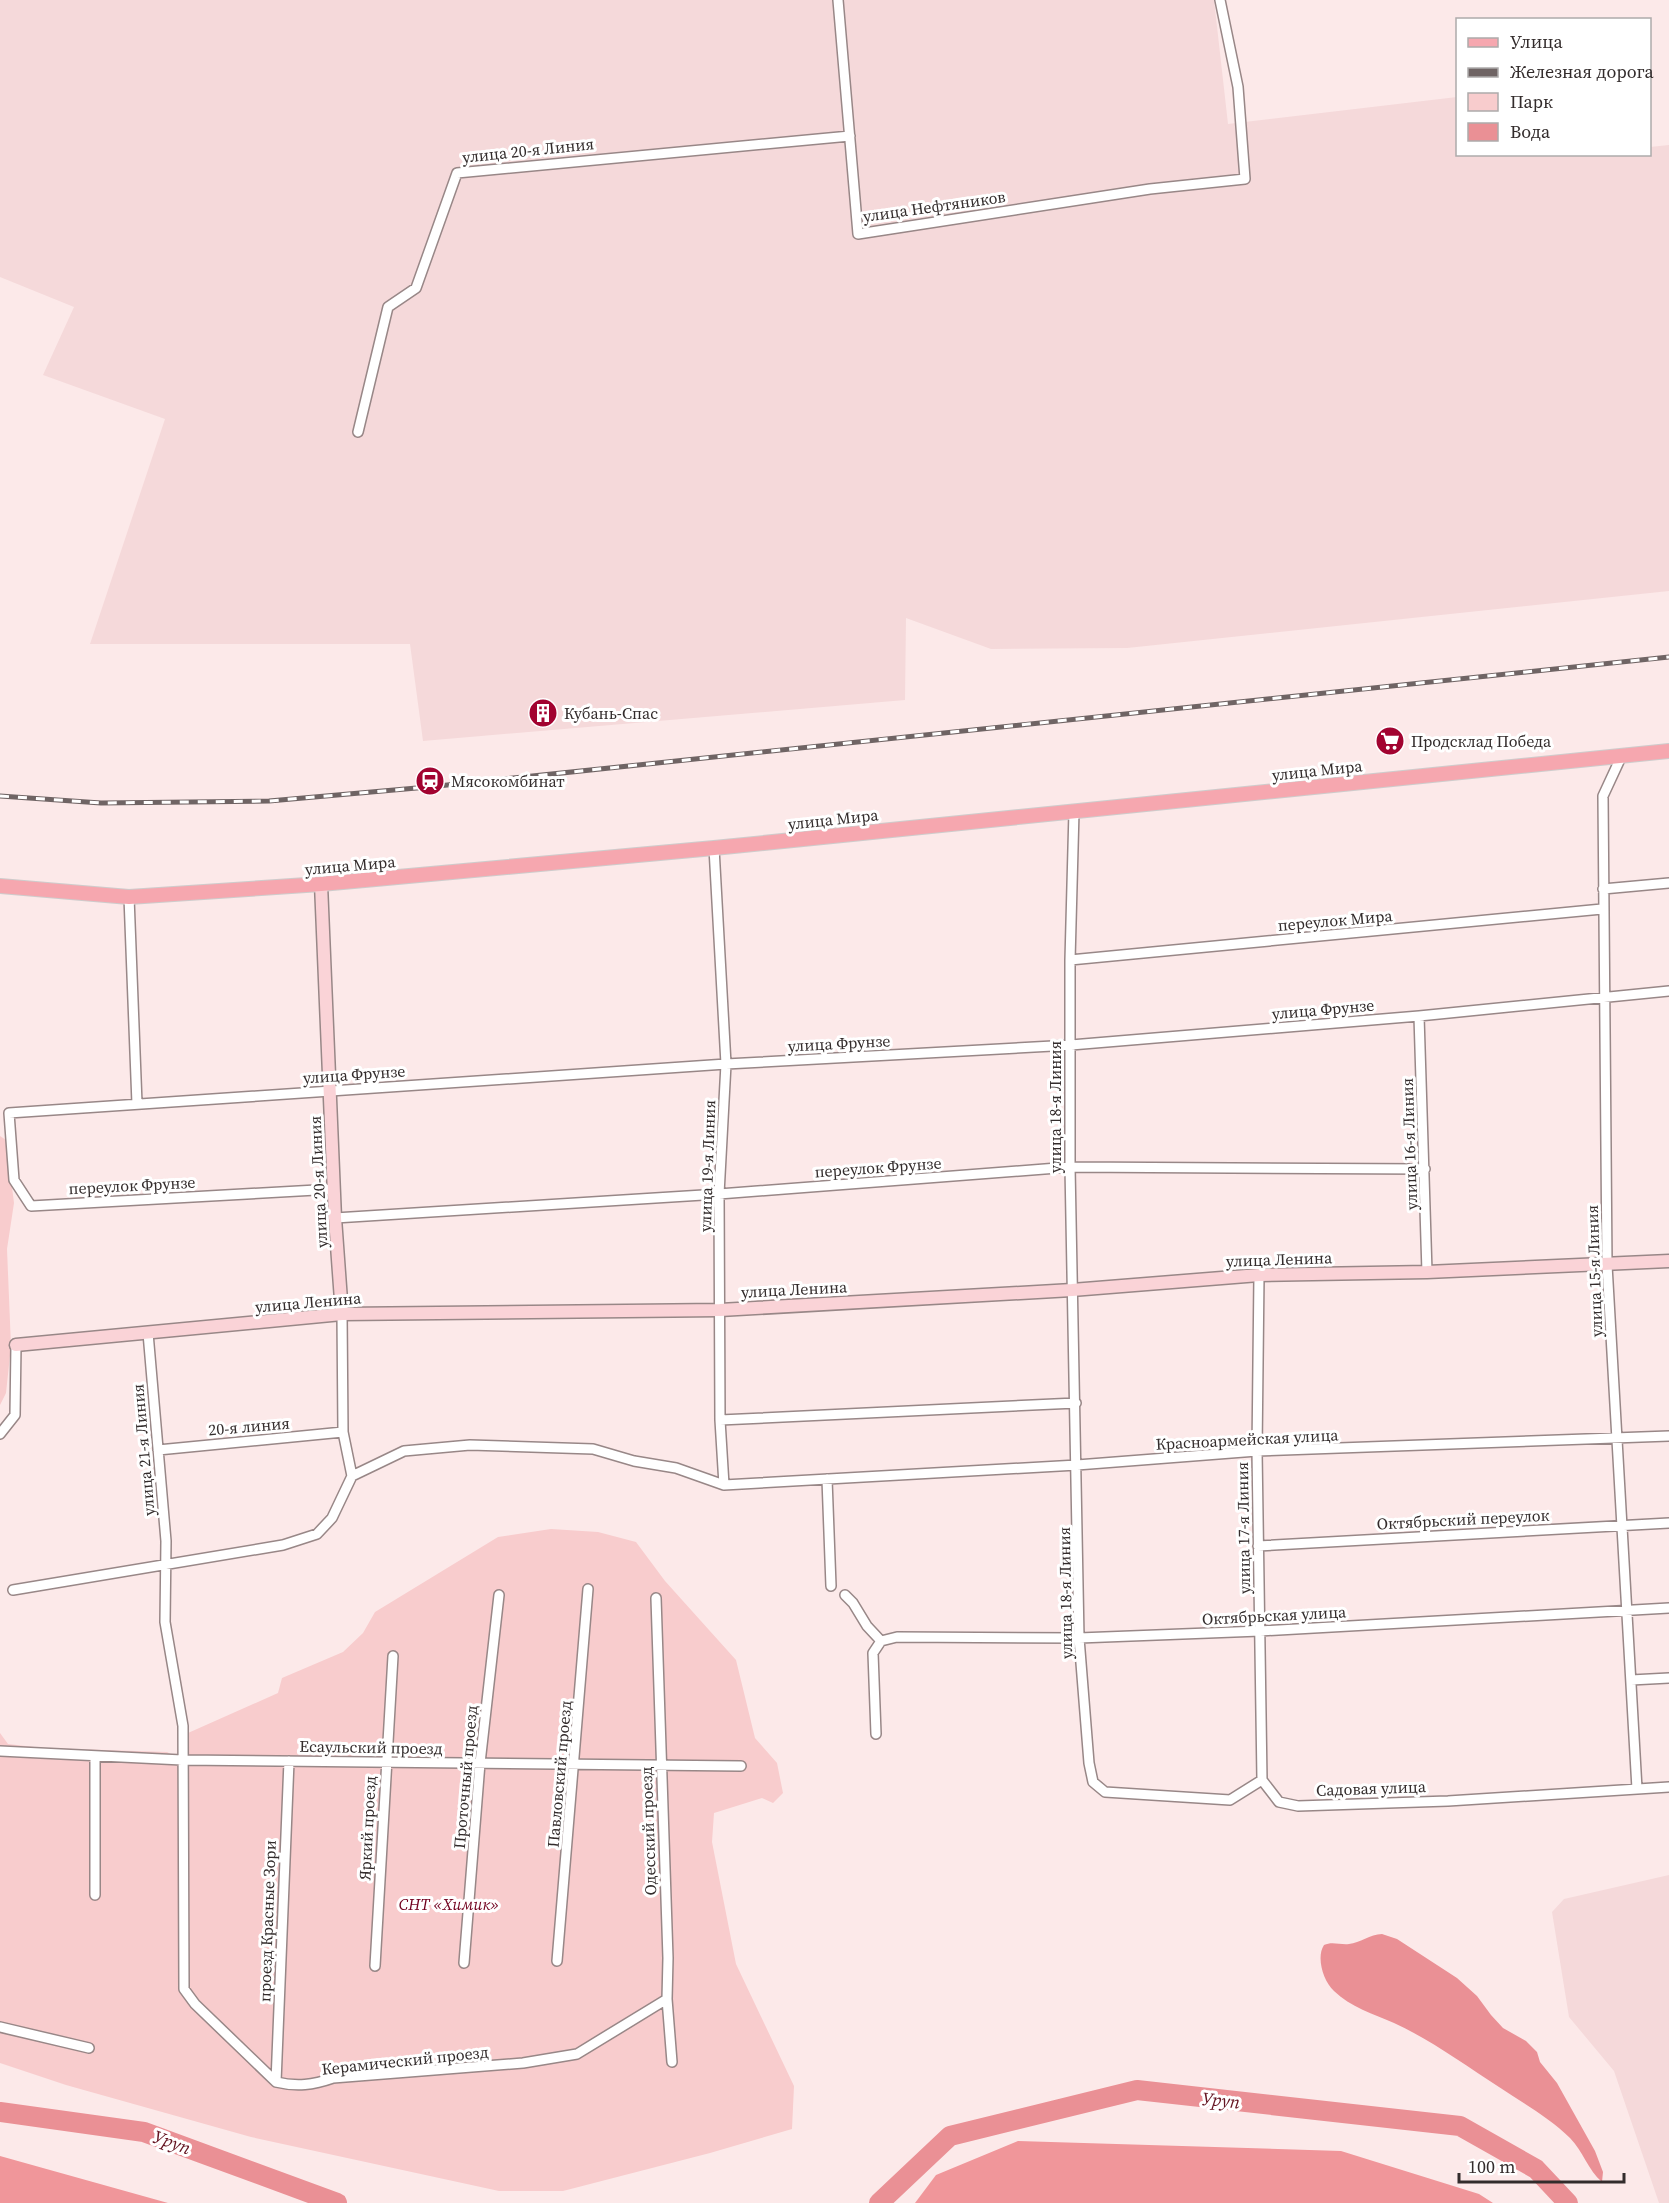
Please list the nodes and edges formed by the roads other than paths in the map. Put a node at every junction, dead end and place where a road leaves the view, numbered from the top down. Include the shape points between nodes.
1 (838, 0) edge
2 (1220, 0) edge
3 (850, 136) junction
4 (358, 432) dead end
5 (1669, 751) edge
6 (1622, 755) junction
7 (1074, 811) junction
8 (714, 848) junction
9 (1669, 883) edge
10 (321, 884) junction
11 (0, 886) edge
12 (1603, 889) junction
13 (129, 897) junction
14 (1602, 909) junction
15 (1070, 960) junction
16 (1669, 991) edge
17 (1606, 999) junction
18 (1419, 1016) junction
19 (1071, 1045) junction
20 (726, 1064) junction
21 (330, 1091) junction
22 (138, 1104) junction
23 (9, 1113) joint
24 (1070, 1167) junction
25 (1425, 1169) junction
26 (334, 1189) junction
27 (719, 1194) junction
28 (335, 1218) junction
29 (1669, 1261) edge
30 (1607, 1265) junction
31 (1427, 1272) junction
32 (1258, 1275) junction
33 (1072, 1290) junction
34 (720, 1310) junction
35 (342, 1314) junction
36 (148, 1333) junction
37 (16, 1345) joint
38 (1076, 1403) junction
39 (720, 1420) junction
40 (343, 1432) junction
41 (0, 1434) edge
42 (1669, 1436) edge
43 (1617, 1439) junction
44 (158, 1450) junction
45 (1257, 1451) junction
46 (1077, 1465) junction
47 (352, 1476) junction
48 (827, 1479) junction
49 (724, 1485) junction
50 (1669, 1524) edge
51 (1622, 1526) junction
52 (1258, 1546) junction
53 (165, 1565) junction
54 (831, 1586) dead end
55 (588, 1589) dead end
56 (14, 1590) dead end
57 (499, 1594) dead end
58 (845, 1595) dead end
59 (656, 1598) dead end
60 (1669, 1608) edge
61 (1627, 1610) junction
62 (1260, 1631) junction
63 (1080, 1638) junction
64 (881, 1641) junction
65 (393, 1656) dead end
66 (1669, 1678) edge
67 (1631, 1680) junction
68 (876, 1734) dead end
69 (0, 1751) edge
70 (95, 1756) junction
71 (182, 1760) junction
72 (289, 1761) junction
73 (386, 1762) junction
74 (480, 1763) junction
75 (575, 1763) junction
76 (661, 1766) junction
77 (741, 1766) dead end
78 (1262, 1780) junction
79 (1669, 1787) edge
80 (1637, 1789) junction
81 (95, 1895) dead end
82 (557, 1961) dead end
83 (464, 1963) dead end
84 (375, 1966) dead end
85 (667, 1999) junction
86 (0, 2027) edge
87 (90, 2048) dead end
88 (672, 2062) dead end
89 (276, 2082) junction

1 - 3 street, улица Нефтяников
2 - 3 street, улица Нефтяников via 1238,87 1245,179 1150,189 858,234
3 - 4 street, улица 20-я Линия via 457,173 416,288 388,307
5 - 6 main road, улица Мира
6 - 7 main road, улица Мира
6 - 12 street, улица 15-я Линия via 1603,796
7 - 8 main road, улица Мира
7 - 15 street, улица 18-я Линия
8 - 10 main road, улица Мира
8 - 20 street, улица 19-я Линия
9 - 12 street
10 - 13 main road, улица Мира
10 - 21 main road, улица 20-я Линия
11 - 13 main road, улица Мира
12 - 14 street, улица 15-я Линия
13 - 22 street
14 - 15 street, переулок Мира
14 - 17 street, улица 15-я Линия
15 - 19 street, улица 18-я Линия
16 - 17 street, улица Фрунзе
17 - 18 street, улица Фрунзе
17 - 30 street, улица 15-я Линия
18 - 19 street, улица Фрунзе
18 - 25 street, улица 16-я Линия
19 - 20 street, улица Фрунзе
19 - 24 street, улица 18-я Линия
20 - 21 street, улица Фрунзе
20 - 27 street, улица 19-я Линия
21 - 22 street, улица Фрунзе
21 - 26 main road, улица 20-я Линия
22 - 23 street, улица Фрунзе
23 - 26 street, переулок Фрунзе via 14,1180 31,1206
24 - 25 street, переулок Фрунзе
24 - 27 street, переулок Фрунзе
24 - 33 street, улица 18-я Линия
25 - 31 street, улица 16-я Линия
26 - 28 main road, улица 20-я Линия
27 - 28 street, переулок Фрунзе
27 - 34 street, улица 19-я Линия
28 - 35 main road, улица 20-я Линия
29 - 30 main road, улица Ленина
30 - 31 main road, улица Ленина
30 - 43 street, улица 15-я Линия
31 - 32 main road, улица Ленина
32 - 33 main road, улица Ленина
32 - 45 street, улица 17-я Линия
33 - 34 main road, улица Ленина
33 - 38 street, улица 18-я Линия
34 - 35 main road, улица Ленина
34 - 39 street, улица 19-я Линия
35 - 36 main road, улица Ленина
35 - 40 street, улица 20-я Линия
36 - 37 main road, улица Ленина
36 - 44 street, улица 21-я Линия
37 - 41 street, улица Ленина via 15,1415
38 - 39 street
38 - 46 street, улица 18-я Линия
39 - 49 street, улица 19-я Линия
40 - 44 street, 20-я линия
40 - 47 street, улица 20-я Линия
42 - 43 street, Красноармейская улица
43 - 45 street, Красноармейская улица
43 - 51 street, улица 15-я Линия
44 - 53 street, улица 21-я Линия
45 - 46 street, Красноармейская улица
45 - 52 street, улица 17-я Линия
46 - 48 street, Красноармейская улица
46 - 63 street, улица 18-я Линия
47 - 49 street, Красноармейская улица via 404,1451 470,1445 593,1449 676,1468
47 - 53 street via 332,1518 317,1534 251,1552
48 - 49 street, Красноармейская улица
48 - 54 street
50 - 51 street, Октябрьский переулок
51 - 52 street, Октябрьский переулок
51 - 61 street, улица 15-я Линия
52 - 62 street, улица 17-я Линия
53 - 56 street
53 - 71 street via 165,1622 183,1726
55 - 75 street, Павловский проезд
57 - 74 street, Проточный проезд
58 - 64 street
59 - 76 street, Одесский проезд
60 - 61 street, Октябрьская улица
61 - 62 street, Октябрьская улица
61 - 67 street, улица 15-я Линия
62 - 63 street, Октябрьская улица
62 - 78 street, улица 17-я Линия
63 - 64 street, Октябрьская улица via 897,1636
63 - 78 street, улица 18-я Линия via 1089,1763 1093,1782 1105,1792 1230,1800
64 - 68 street via 873,1653
65 - 73 street, Яркий проезд
66 - 67 street
67 - 80 street, улица 15-я Линия
69 - 70 street, Есаульский проезд
70 - 71 street, Есаульский проезд
70 - 81 street
71 - 72 street, Есаульский проезд
71 - 89 street via 184,1989
72 - 73 street, Есаульский проезд
72 - 89 street, проезд Красные Зори
73 - 74 street, Есаульский проезд
73 - 84 street, Яркий проезд
74 - 75 street, Есаульский проезд
74 - 83 street, Проточный проезд
75 - 76 street, Есаульский проезд
75 - 82 street, Павловский проезд
76 - 77 street, Есаульский проезд
76 - 85 street, Одесский проезд
78 - 80 street, Садовая улица via 1279,1802 1298,1806
79 - 80 street, Садовая улица
85 - 88 street, Одесский проезд
85 - 89 street, Керамический проезд via 577,2054 523,2063 333,2078 312,2085
86 - 87 street

